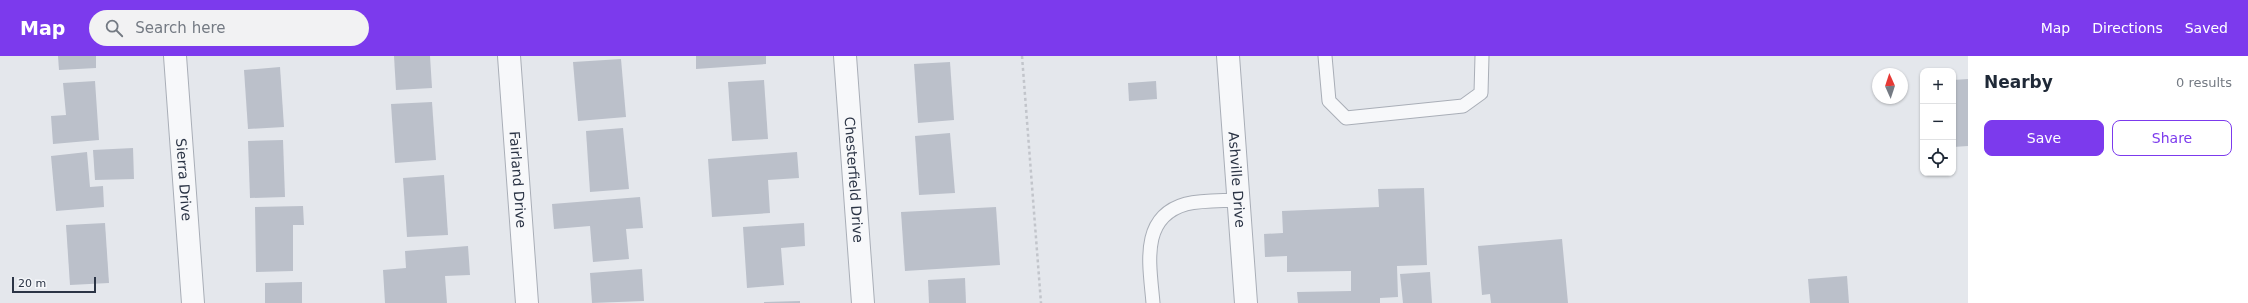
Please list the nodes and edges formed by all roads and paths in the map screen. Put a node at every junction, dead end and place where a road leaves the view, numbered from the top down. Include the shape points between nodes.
1 (176, 56) edge
2 (509, 56) edge
3 (844, 56) edge
4 (1022, 56) edge
5 (1228, 56) edge
6 (1325, 56) edge
7 (1482, 56) edge
8 (1238, 200) junction
9 (193, 303) edge
10 (527, 303) edge
11 (864, 303) edge
12 (1041, 303) edge
13 (1153, 303) edge
14 (1246, 303) edge

1 - 9 street, Sierra Drive
2 - 10 street, Fairland Drive
3 - 11 street, Chesterfield Drive
4 - 12 path
5 - 8 street, Ashville Drive
6 - 7 lane via 1329,101 1346,118 1463,106 1482,93
8 - 13 lane via 1186,204 1169,211 1157,223 1151,237 1149,256
8 - 14 street, Ashville Drive

